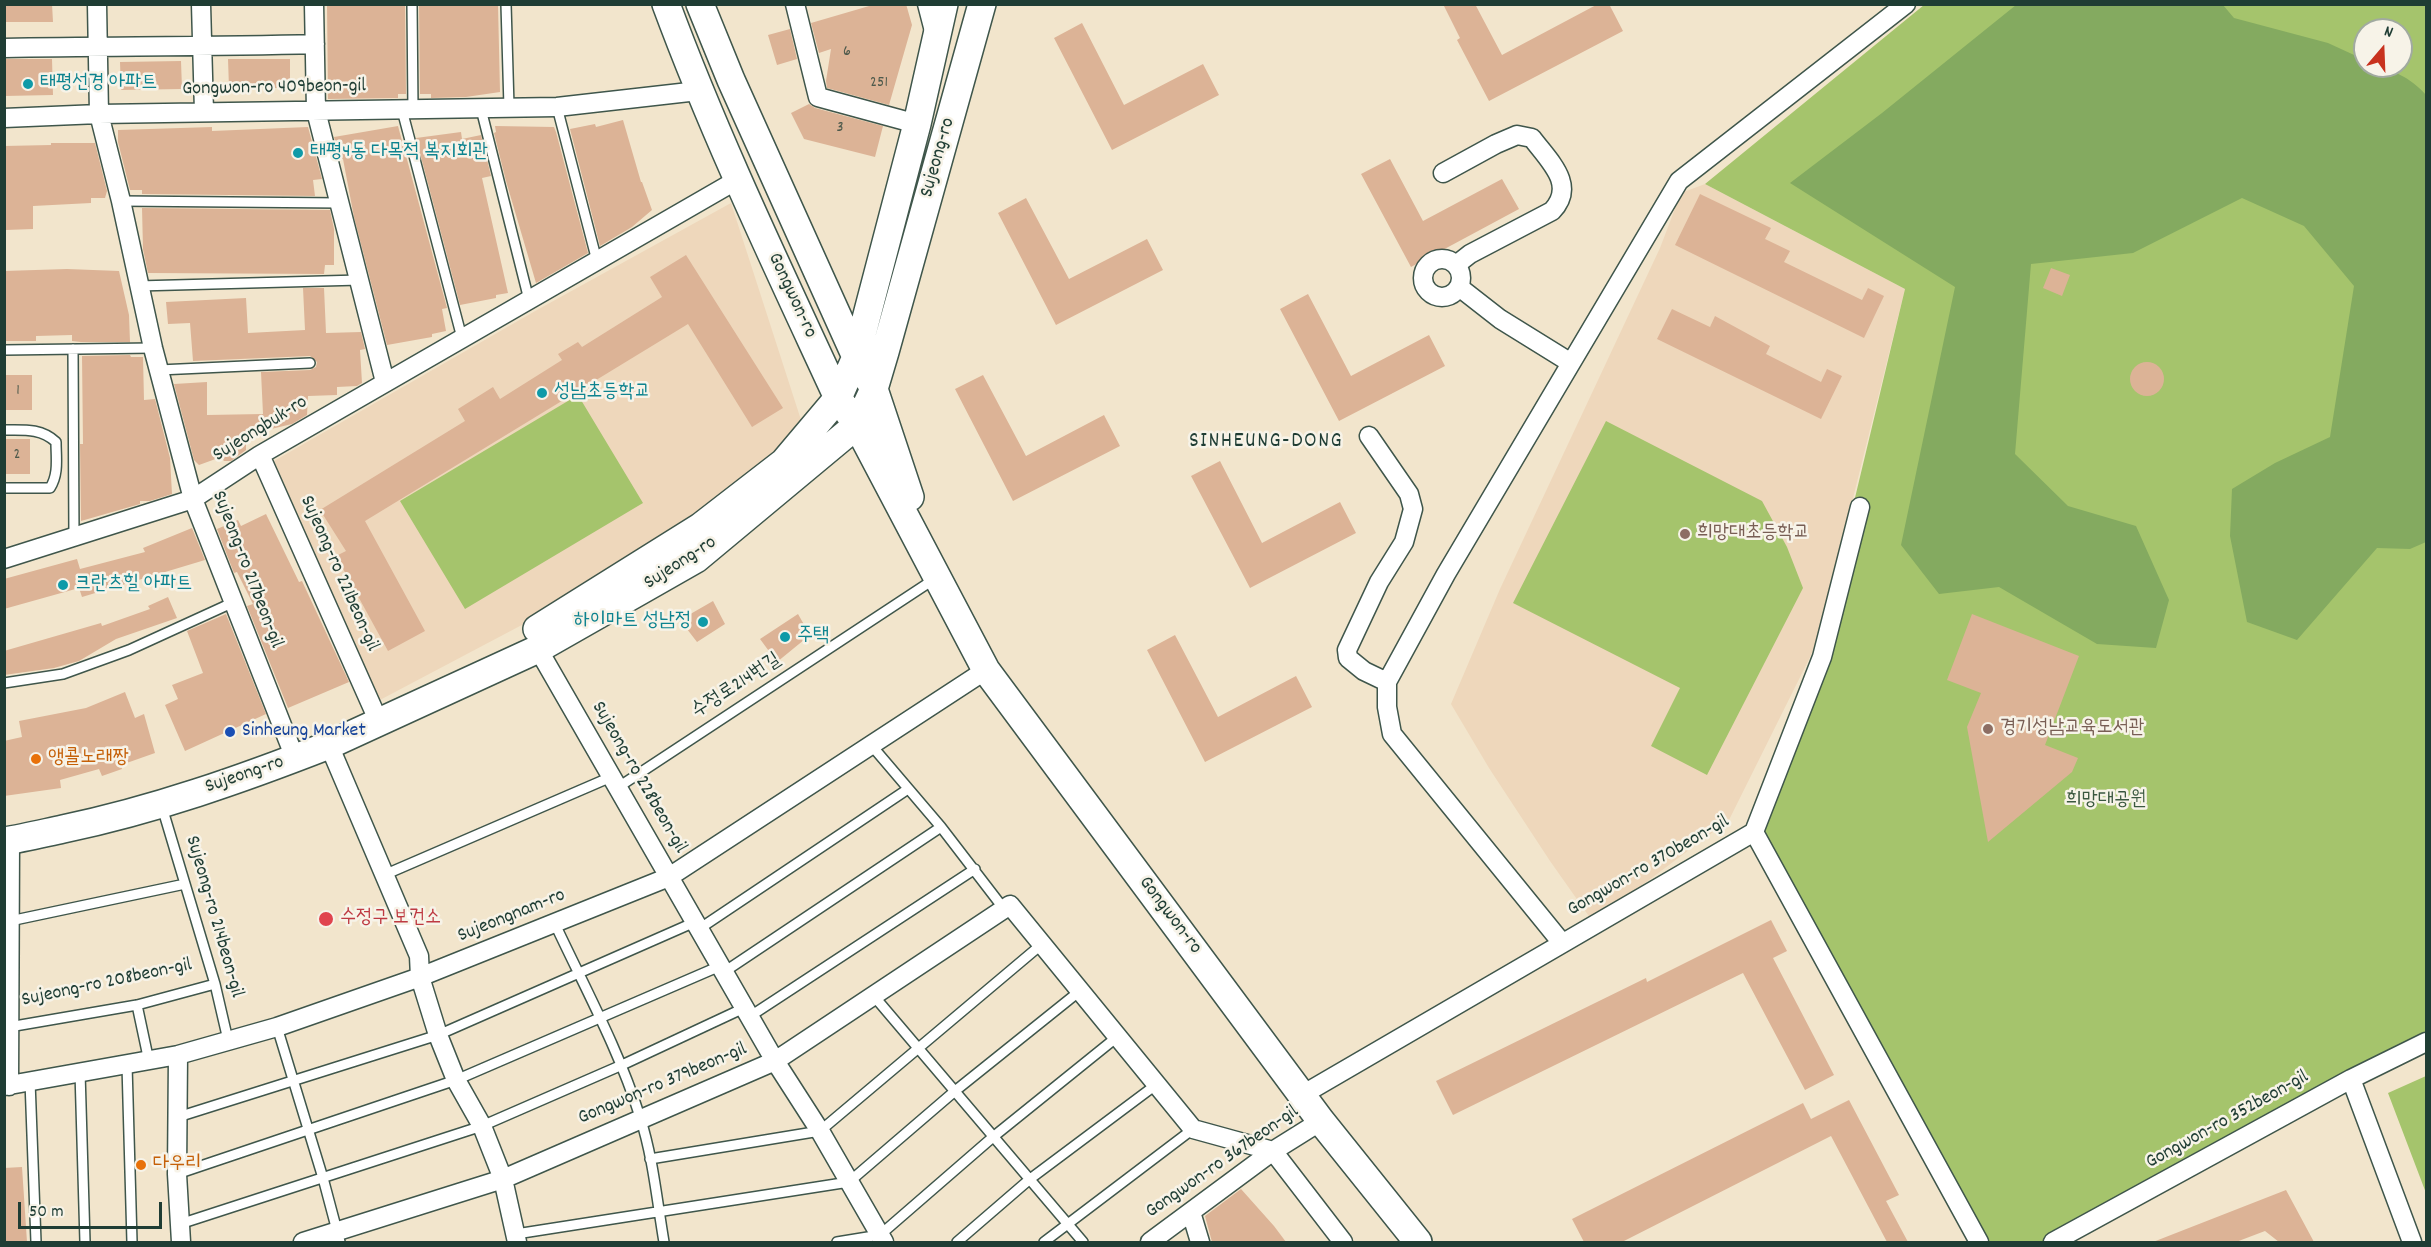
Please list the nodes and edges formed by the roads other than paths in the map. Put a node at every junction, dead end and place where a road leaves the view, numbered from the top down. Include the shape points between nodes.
1 (97, 4) edge
2 (201, 4) edge
3 (314, 4) edge
4 (412, 4) edge
5 (506, 4) edge
6 (666, 4) edge
7 (700, 4) edge
8 (795, 4) edge
9 (927, 4) edge
10 (944, 4) edge
11 (982, 4) edge
12 (1906, 4) edge
13 (936, 38) junction
14 (315, 44) junction
15 (98, 46) junction
16 (4, 48) edge
17 (202, 48) junction
18 (698, 91) junction
19 (509, 107) junction
20 (557, 107) junction
21 (481, 109) junction
22 (408, 110) junction
23 (316, 111) junction
24 (204, 112) junction
25 (99, 114) junction
26 (4, 118) edge
27 (917, 124) junction
28 (1443, 173) dead end
29 (737, 180) junction
30 (121, 201) junction
31 (340, 202) junction
32 (597, 261) junction
33 (1456, 265) junction
34 (360, 280) junction
35 (138, 286) junction
36 (1459, 287) junction
37 (529, 300) junction
38 (462, 338) junction
39 (153, 348) junction
40 (4, 350) edge
41 (73, 350) junction
42 (856, 357) junction
43 (310, 363) dead end
44 (1571, 363) junction
45 (159, 370) junction
46 (385, 382) junction
47 (874, 389) junction
48 (838, 398) junction
49 (858, 425) junction
50 (4, 430) edge
51 (1369, 436) dead end
52 (260, 455) junction
53 (4, 488) edge
54 (193, 499) junction
55 (1860, 507) dead end
56 (74, 538) junction
57 (4, 559) edge
58 (937, 578) junction
59 (234, 602) junction
60 (538, 649) junction
61 (986, 670) junction
62 (1387, 682) junction
63 (4, 683) edge
64 (374, 711) junction
65 (329, 745) junction
66 (872, 746) junction
67 (291, 748) junction
68 (614, 782) junction
69 (908, 789) junction
70 (161, 805) junction
71 (941, 827) junction
72 (1754, 832) junction
73 (6, 836) edge
74 (975, 869) junction
75 (384, 874) junction
76 (669, 877) junction
77 (185, 884) junction
78 (1007, 907) junction
79 (10, 921) junction
80 (555, 924) junction
81 (697, 926) junction
82 (1042, 944) junction
83 (1562, 944) junction
84 (722, 969) junction
85 (578, 974) junction
86 (420, 977) junction
87 (215, 984) junction
88 (1081, 990) junction
89 (872, 995) junction
90 (136, 1005) junction
91 (747, 1012) junction
92 (600, 1017) junction
93 (9, 1027) junction
94 (277, 1027) junction
95 (438, 1035) junction
96 (1117, 1036) junction
97 (228, 1040) junction
98 (2427, 1042) edge
99 (918, 1048) junction
100 (178, 1055) junction
101 (146, 1061) junction
102 (775, 1061) junction
103 (127, 1065) junction
104 (622, 1065) junction
105 (80, 1072) junction
106 (2351, 1078) junction
107 (456, 1080) junction
108 (30, 1081) junction
109 (292, 1082) junction
110 (1157, 1084) junction
111 (7, 1086) edge
112 (955, 1091) junction
113 (1302, 1095) junction
114 (178, 1118) junction
115 (641, 1119) junction
116 (1321, 1121) junction
117 (482, 1126) junction
118 (1193, 1129) junction
119 (307, 1131) junction
120 (820, 1131) junction
121 (993, 1137) junction
122 (1273, 1151) junction
123 (650, 1159) junction
124 (177, 1174) junction
125 (323, 1178) junction
126 (503, 1179) junction
127 (1030, 1179) junction
128 (849, 1182) junction
129 (659, 1212) junction
130 (1191, 1212) junction
131 (1067, 1223) junction
132 (180, 1224) junction
133 (339, 1237) edge
134 (516, 1238) edge
135 (882, 1239) edge
136 (36, 1242) edge
137 (85, 1242) edge
138 (132, 1242) edge
139 (181, 1242) edge
140 (303, 1242) edge
141 (664, 1242) edge
142 (837, 1242) edge
143 (957, 1242) edge
144 (1044, 1242) edge
145 (1083, 1242) edge
146 (1150, 1242) edge
147 (1200, 1242) edge
148 (1343, 1242) edge
149 (1418, 1242) edge
150 (1979, 1242) edge
151 (2053, 1242) edge
152 (2412, 1242) edge

1 - 15 street, Sujeong-ro 217beon-gil
2 - 17 street
3 - 14 street
4 - 22 lane
5 - 19 lane
6 - 18 main road, Gongwon-ro
7 - 42 main road, Gongwon-ro via 730,80
8 - 27 street via 818,97
9 - 13 street
10 - 13 main road, Sujeong-ro
11 - 47 main road, Sujeong-ro
12 - 44 street via 1679,181
13 - 27 main road, Sujeong-ro
14 - 17 street
14 - 23 street
15 - 16 street
15 - 17 street
15 - 25 street, Sujeong-ro 217beon-gil
17 - 24 street
18 - 20 street, Gongwon-ro 409beon-gil
18 - 29 main road, Gongwon-ro
19 - 20 street, Gongwon-ro 409beon-gil
19 - 21 street, Gongwon-ro 409beon-gil
20 - 32 lane
21 - 22 street, Gongwon-ro 409beon-gil
21 - 37 lane
22 - 23 street, Gongwon-ro 409beon-gil
22 - 38 lane
23 - 24 street, Gongwon-ro 409beon-gil
23 - 31 street
24 - 25 street, Gongwon-ro 409beon-gil
25 - 26 street, Gongwon-ro 409beon-gil
25 - 30 street, Sujeong-ro 217beon-gil
27 - 42 main road, Sujeong-ro
28 - 33 street via 1517,135 1532,138 1559,177 1563,191 1552,211 1539,220
29 - 32 street, Sujeongbuk-ro
29 - 48 main road, Gongwon-ro
30 - 31 lane
30 - 35 street, Sujeong-ro 217beon-gil
31 - 34 street
32 - 37 street, Sujeongbuk-ro
33 - 36 street via 1461,276
33 - 36 street via 1445,260 1433,262 1425,271 1424,284 1431,294 1443,297
34 - 35 lane
34 - 46 street
35 - 39 street, Sujeong-ro 217beon-gil
36 - 44 street via 1500,319
37 - 38 street, Sujeongbuk-ro
38 - 46 street, Sujeongbuk-ro
39 - 41 lane
39 - 45 street, Sujeong-ro 217beon-gil
40 - 41 lane
41 - 56 lane
42 - 47 main road, Gongwon-ro
42 - 48 main road, Sujeong-ro
43 - 45 lane
44 - 62 street
45 - 54 street, Sujeong-ro 217beon-gil
46 - 52 street, Sujeongbuk-ro
47 - 49 main road, Sujeong-ro
47 - 58 main road, Gongwon-ro
48 - 49 main road, Gongwon-ro
48 - 64 main road, Sujeong-ro via 784,462 700,528 543,626
49 - 58 main road, Gongwon-ro
49 - 60 main road, Sujeong-ro via 696,560
50 - 53 lane via 47,433 56,442 55,480 50,488
51 - 62 street via 1409,494 1413,509 1404,542 1378,582 1347,650 1348,658 1364,671
52 - 54 street, Sujeongbuk-ro
52 - 64 street, Sujeong-ro 221beon-gil
54 - 56 street, Sujeongbuk-ro
54 - 59 street, Sujeong-ro 217beon-gil
55 - 72 street, Gongwon-ro 370beon-gil via 1822,657
56 - 57 street, Sujeongbuk-ro
58 - 61 main road, Gongwon-ro
58 - 68 lane, 수정로214번길
59 - 63 lane via 129,650 63,674
59 - 67 street, Sujeong-ro 217beon-gil
60 - 65 main road, Sujeong-ro
60 - 68 street, Sujeong-ro 228beon-gil
61 - 66 street, Sujeongnam-ro
61 - 113 main road, Gongwon-ro
62 - 83 street via 1392,734
64 - 67 main road, Sujeong-ro
65 - 70 main road, Sujeong-ro
65 - 75 street
66 - 69 lane
66 - 76 street, Sujeongnam-ro
67 - 73 main road, Sujeong-ro via 170,790
68 - 75 lane, 수정로214번길
68 - 76 street, Sujeong-ro 228beon-gil
69 - 71 lane
69 - 81 lane
70 - 73 main road, Sujeong-ro via 102,821
70 - 77 lane, Sujeong-ro 214beon-gil
71 - 74 lane
71 - 84 lane
72 - 83 street, Gongwon-ro 370beon-gil
72 - 150 street
73 - 79 street, Sujeong-ro 208beon-gil
74 - 78 lane
74 - 91 lane via 840,958
75 - 86 street via 418,956
76 - 80 street, Sujeongnam-ro
76 - 81 street, Sujeong-ro 228beon-gil
77 - 79 lane
77 - 87 lane, Sujeong-ro 214beon-gil
78 - 82 street
78 - 89 street, Gongwon-ro 379beon-gil
79 - 93 street, Sujeong-ro 208beon-gil
80 - 85 lane
80 - 86 street, Sujeongnam-ro
81 - 84 street, Sujeong-ro 228beon-gil
81 - 85 lane
82 - 88 street
82 - 99 lane
83 - 113 street, Gongwon-ro 370beon-gil
84 - 91 street, Sujeong-ro 228beon-gil
84 - 92 lane
85 - 92 lane
85 - 95 lane
86 - 94 street, Sujeongnam-ro
86 - 95 street
87 - 90 lane, Sujeong-ro 208beon-gil
87 - 97 lane, Sujeong-ro 214beon-gil
88 - 96 street
88 - 112 lane
89 - 99 lane
89 - 102 street, Gongwon-ro 379beon-gil
90 - 93 lane, Sujeong-ro 208beon-gil
90 - 101 lane
91 - 102 street, Sujeong-ro 228beon-gil
91 - 104 lane
92 - 104 lane
92 - 107 lane
93 - 111 street, Sujeong-ro 208beon-gil
94 - 97 street, Sujeongnam-ro
94 - 109 lane
95 - 107 street
95 - 109 lane
96 - 110 street
96 - 121 lane
97 - 100 street, Sujeongnam-ro
98 - 106 street, Gongwon-ro 352beon-gil
99 - 112 lane
99 - 120 lane
100 - 101 street, Sujeongnam-ro
100 - 114 street
101 - 103 street, Sujeongnam-ro
102 - 115 street, Gongwon-ro 379beon-gil
102 - 120 street, Sujeong-ro 228beon-gil
103 - 105 street, Sujeongnam-ro
103 - 138 lane
104 - 115 lane
104 - 117 lane
105 - 108 street, Sujeongnam-ro
105 - 137 lane
106 - 151 street, Gongwon-ro 352beon-gil
106 - 152 street
107 - 117 street
107 - 119 lane
108 - 111 street, Sujeongnam-ro
108 - 136 lane
109 - 114 lane
109 - 119 lane
110 - 118 street
110 - 127 lane
112 - 121 lane
112 - 128 lane
113 - 116 main road, Gongwon-ro
114 - 124 street
115 - 123 lane
115 - 126 street, Gongwon-ro 379beon-gil
116 - 122 street, Gongwon-ro 367beon-gil
116 - 149 main road, Gongwon-ro
117 - 125 lane
117 - 126 street
118 - 122 street
118 - 131 lane
119 - 124 lane
119 - 125 lane
120 - 123 lane
120 - 128 street, Sujeong-ro 228beon-gil
121 - 127 lane
121 - 135 lane
122 - 130 street, Gongwon-ro 367beon-gil
122 - 148 street
123 - 129 lane
124 - 132 street
125 - 132 lane
125 - 133 lane
126 - 133 street, Gongwon-ro 379beon-gil
126 - 134 street
127 - 131 lane
127 - 143 lane
128 - 129 lane
128 - 135 street, Sujeong-ro 228beon-gil
129 - 134 lane
129 - 141 lane
130 - 146 street, Gongwon-ro 367beon-gil
130 - 147 street
131 - 144 lane
131 - 145 lane
132 - 139 street
133 - 140 street, Gongwon-ro 379beon-gil
135 - 142 lane

